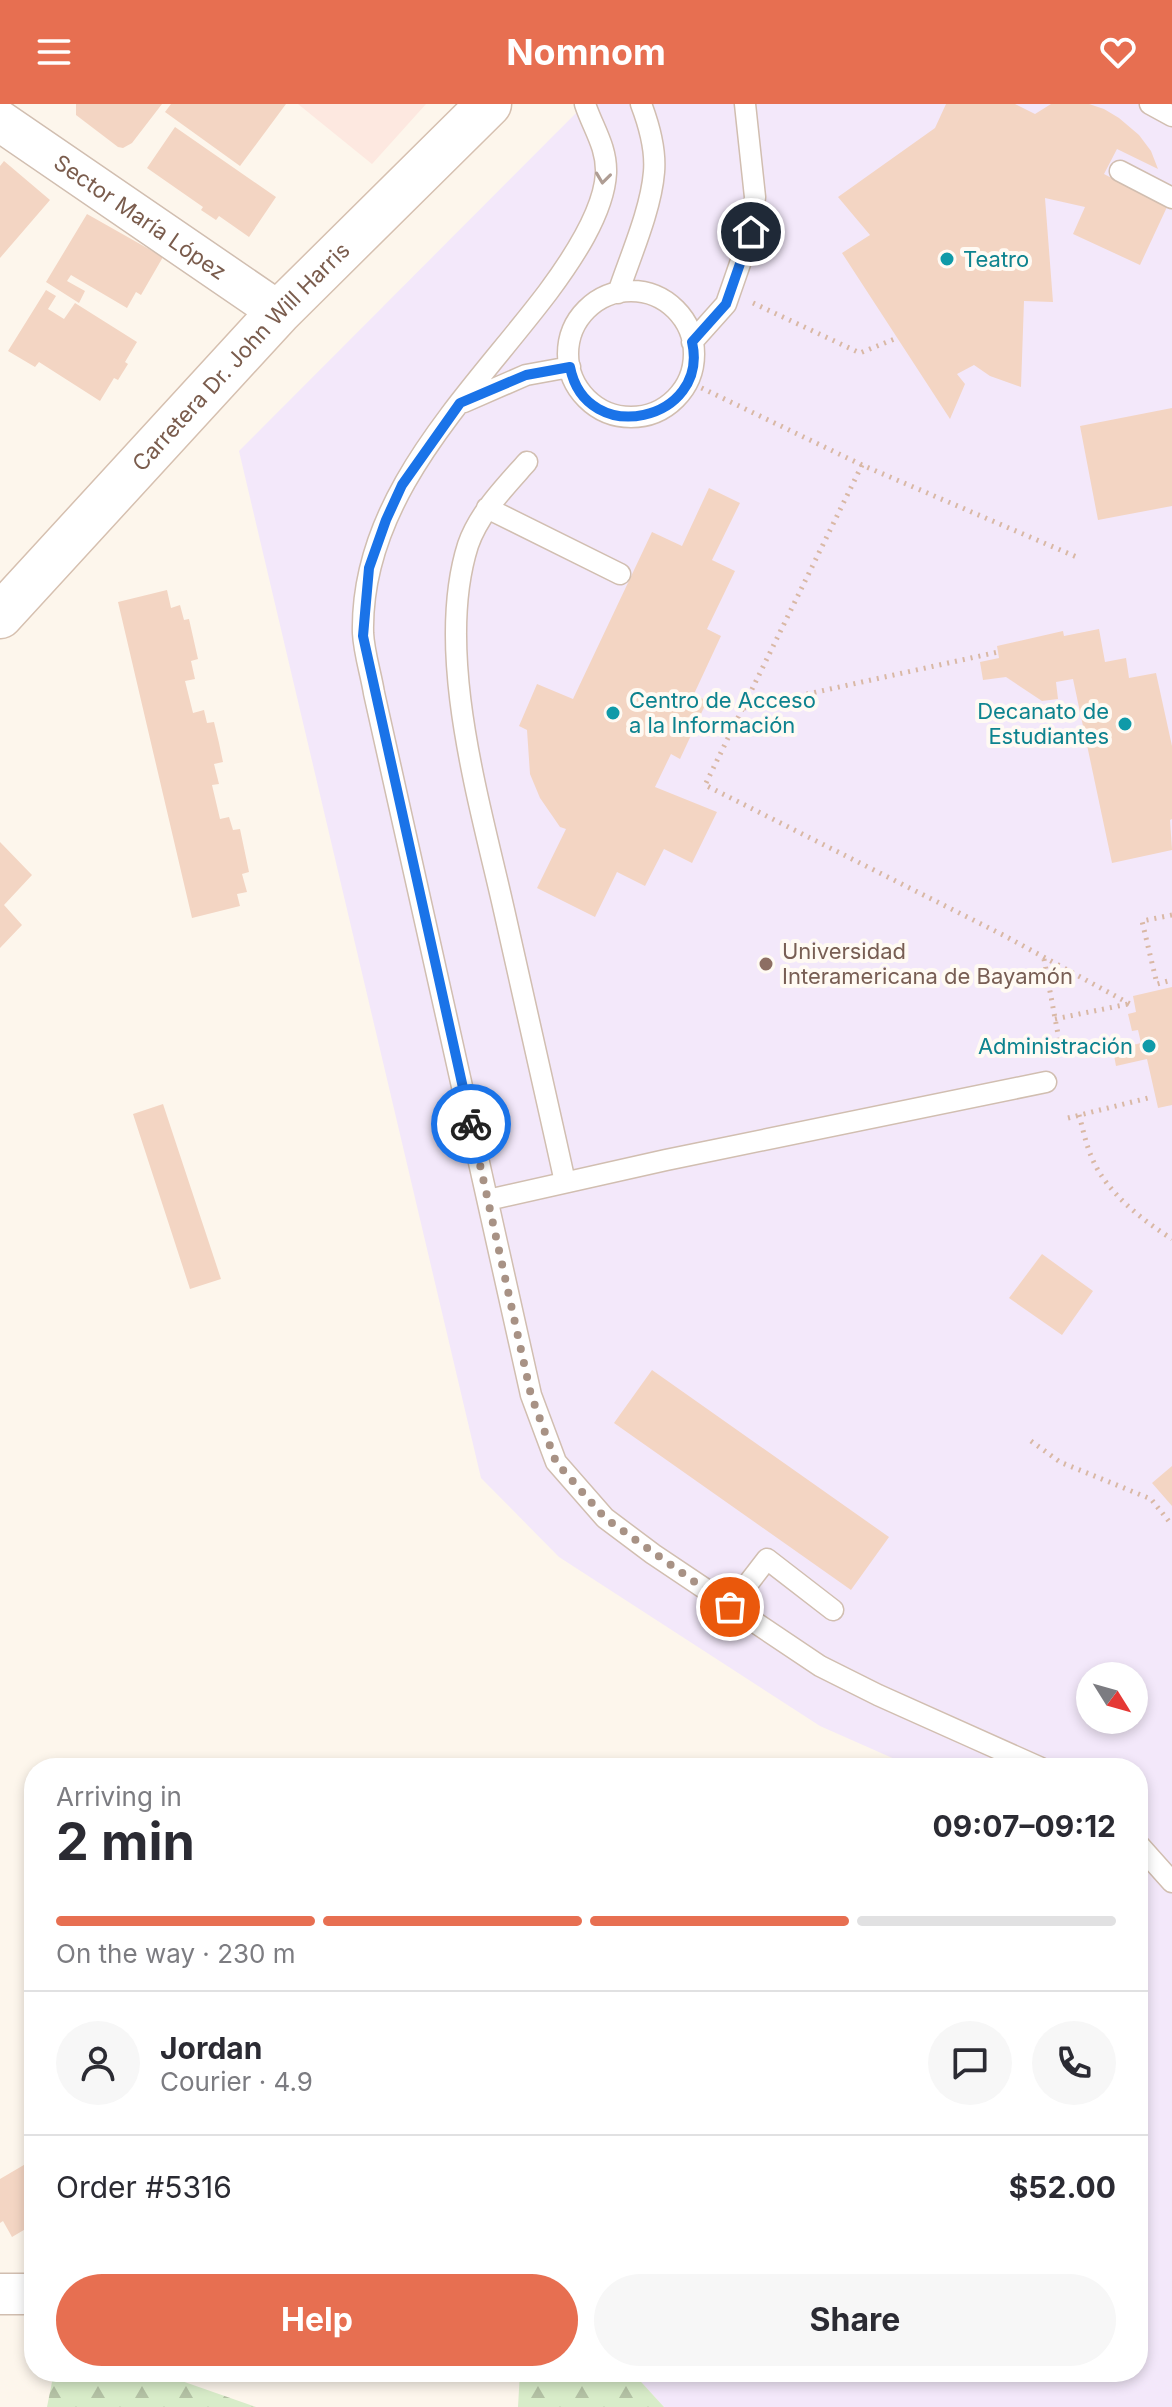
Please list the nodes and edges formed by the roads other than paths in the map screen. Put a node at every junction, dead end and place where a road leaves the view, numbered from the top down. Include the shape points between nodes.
1 (489, 104) edge
2 (585, 104) edge
3 (641, 104) edge
4 (745, 104) edge
5 (1150, 104) edge
6 (1172, 116) edge
7 (0, 121) edge
8 (1120, 171) dead end
9 (1172, 198) edge
10 (618, 293) junction
11 (279, 312) junction
12 (692, 342) junction
13 (570, 367) junction
14 (460, 403) junction
15 (527, 462) dead end
16 (487, 508) junction
17 (620, 574) dead end
18 (0, 616) edge
19 (1046, 1082) dead end
20 (565, 1182) junction
21 (488, 1200) junction
22 (730, 1607) junction
23 (833, 1610) dead end
24 (1019, 1758) edge
25 (1148, 1855) edge
26 (1172, 1882) edge
27 (0, 2294) edge
28 (24, 2294) edge

1 - 11 street, Carretera Dr. John Will Harris
2 -> 14 lane via 601,138 606,174 588,230 562,274
3 - 10 lane via 654,172
4 - 12 lane via 755,197 751,232 726,304
5 - 6 lane
7 - 11 street, Sector María López
8 - 9 lane
10 - 12 lane via 661,299 678,312
10 - 13 lane via 597,301 581,316 571,336
11 - 18 street, Carretera Dr. John Will Harris
12 - 13 lane via 691,373 681,393 665,408 644,416 602,411 584,397
13 - 14 lane via 526,375
14 - 21 lane via 402,485 386,520 369,568 363,636
15 - 16 lane
16 - 17 lane
16 - 20 lane via 469,542 460,578 456,614 463,708 476,789
19 - 20 lane
20 - 21 lane
21 - 22 lane via 531,1395 556,1462 605,1518
22 - 23 lane via 767,1559
22 - 24 lane via 820,1666
25 - 26 lane
27 - 28 street

